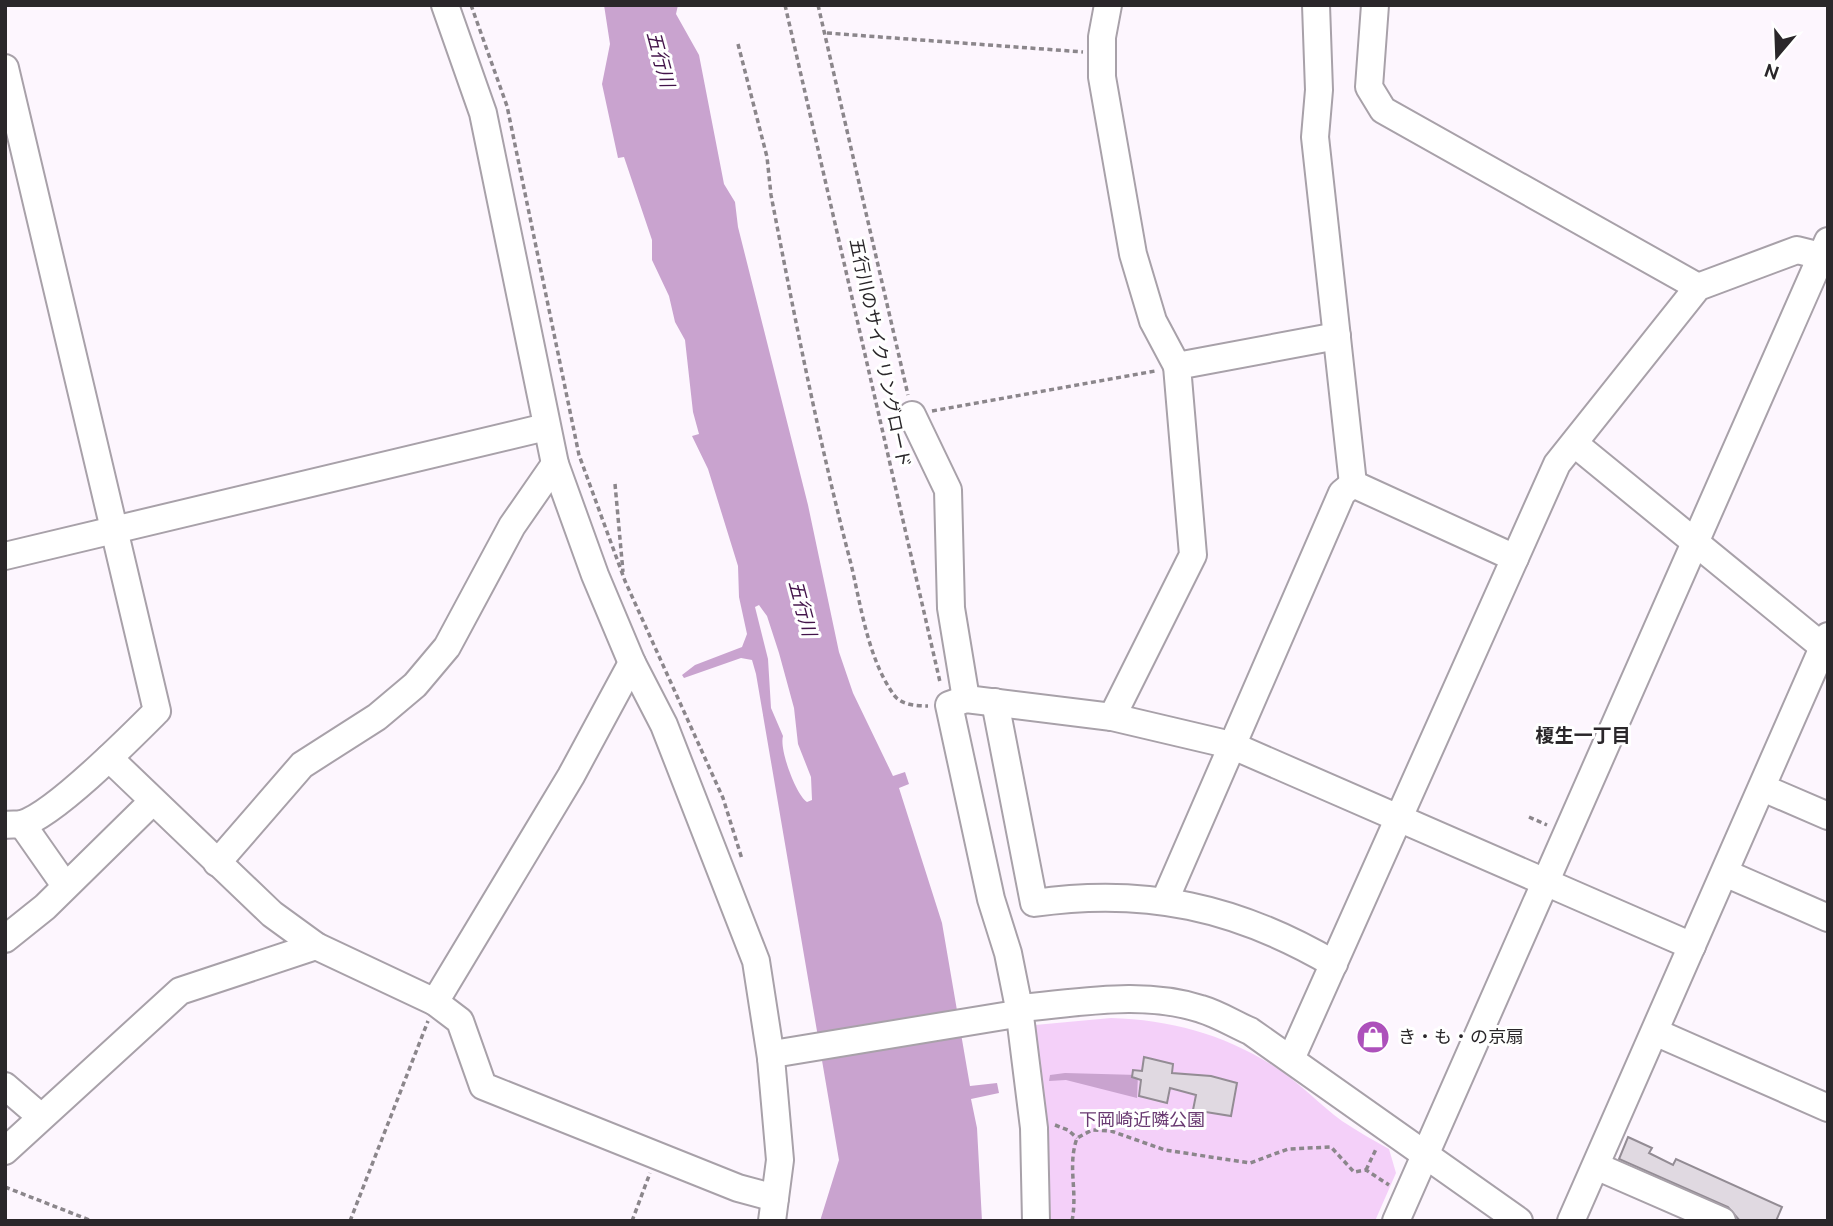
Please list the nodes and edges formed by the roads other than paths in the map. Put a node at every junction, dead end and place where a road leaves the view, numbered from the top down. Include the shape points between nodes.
1 (444, 5) edge
2 (1108, 5) edge
3 (1316, 5) edge
4 (1375, 5) edge
5 (5, 68) edge
6 (1824, 248) edge
7 (1698, 287) junction
8 (1337, 336) junction
9 (1177, 366) junction
10 (912, 415) road end
11 (546, 427) junction
12 (1575, 444) junction
13 (555, 464) junction
14 (1353, 484) junction
15 (116, 530) junction
16 (1695, 544) junction
17 (5, 556) edge
18 (1515, 558) junction
19 (1826, 645) edge
20 (632, 663) junction
21 (958, 702) junction
22 (995, 702) junction
23 (1112, 717) junction
24 (1231, 745) junction
25 (109, 758) junction
26 (1763, 788) junction
27 (153, 801) junction
28 (1828, 816) edge
29 (1400, 820) junction
30 (13, 824) edge
31 (217, 863) junction
32 (1725, 873) junction
33 (64, 884) junction
34 (1546, 884) junction
35 (1165, 900) junction
36 (1828, 918) edge
37 (5, 939) edge
38 (316, 946) junction
39 (1692, 946) junction
40 (1334, 964) junction
41 (435, 1002) junction
42 (1014, 1011) junction
43 (1655, 1032) junction
44 (775, 1056) junction
45 (1291, 1059) junction
46 (5, 1086) edge
47 (1828, 1108) edge
48 (41, 1117) junction
49 (5, 1151) edge
50 (1425, 1152) junction
51 (1596, 1166) junction
52 (774, 1209) edge
53 (1036, 1221) edge
54 (1396, 1221) edge
55 (1519, 1221) edge
56 (1570, 1221) edge
57 (1722, 1221) edge

1 - 11 street via 483,113
2 - 9 street via 1102,77 1133,254 1153,321
3 - 8 street via 1319,90 1315,136
4 - 7 street via 1369,87 1383,110
5 - 15 street
6 - 7 street via 1797,250
6 - 16 street
7 - 12 street
8 - 9 street
8 - 14 street
9 - 23 street via 1194,555
10 - 21 street via 948,490
11 - 13 street
11 - 15 street
12 - 16 street
12 - 18 street via 1557,464
13 - 20 street
13 - 31 street via 512,526 447,647 415,685 377,717 302,765
14 - 18 street
14 - 24 street via 1342,492
15 - 17 street
15 - 25 street via 157,712
16 - 19 street
16 - 34 street
18 - 29 street
19 - 26 street
20 - 41 street via 571,776
20 - 44 street via 664,725 756,961
21 - 22 street
21 - 42 street via 991,898 1008,953
22 - 23 street
22 - 35 street via 1034,903 1076,897
23 - 24 street
24 - 29 street
24 - 35 street
25 - 27 street
25 - 30 street via 43,811
26 - 28 street
26 - 32 street
27 - 31 street
27 - 33 street
29 - 34 street
29 - 40 street
30 - 33 street
31 - 38 street via 272,914
32 - 36 street
32 - 39 street
33 - 37 street via 45,907
34 - 39 street
34 - 50 street
35 - 40 street via 1217,911 1290,938
38 - 41 street
38 - 48 street via 180,991
39 - 43 street
40 - 45 street
41 - 52 street via 460,1021 483,1086 738,1188
42 - 44 street
42 - 45 street via 1122,999 1172,1002 1202,1009 1250,1031
42 - 53 street via 1034,1128
43 - 47 street
43 - 51 street
44 - 52 street via 780,1160
45 - 50 street
46 - 48 street
48 - 49 street
50 - 54 street
50 - 55 street
51 - 56 street
51 - 57 street

